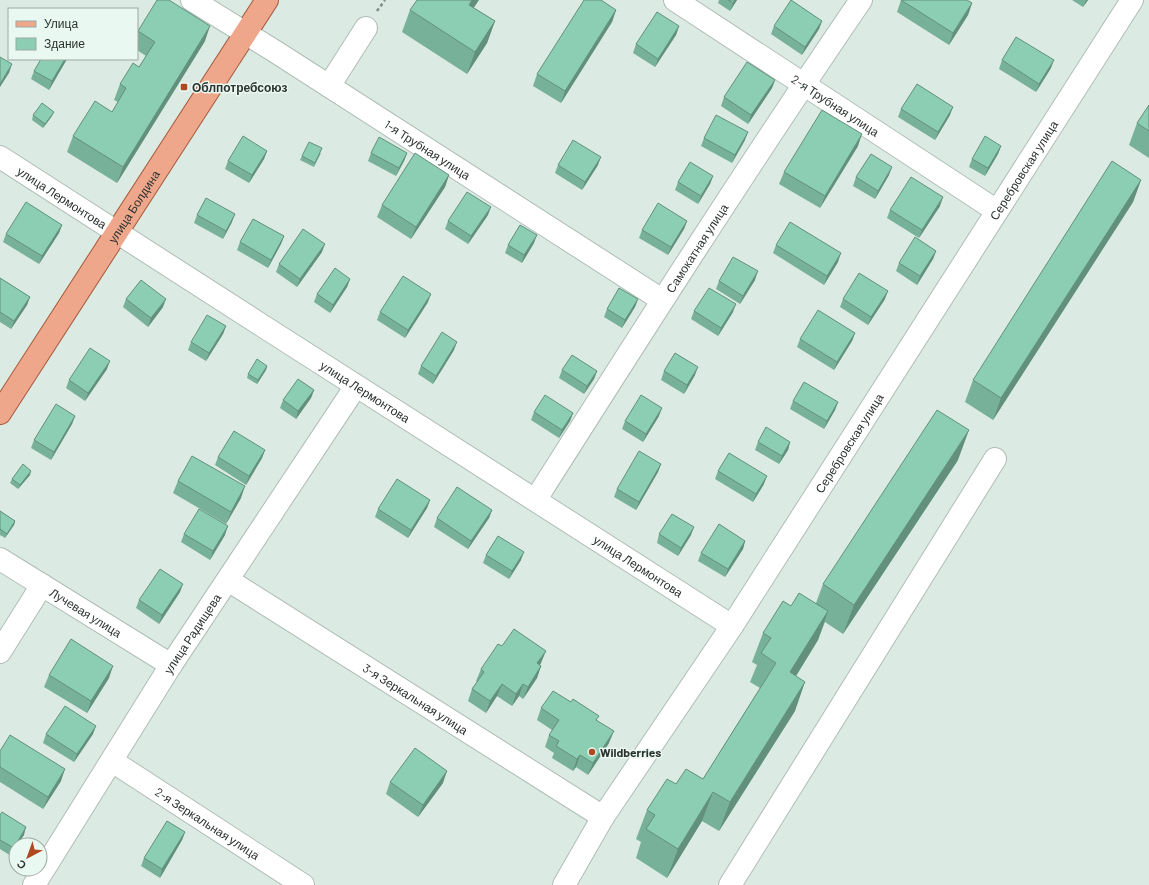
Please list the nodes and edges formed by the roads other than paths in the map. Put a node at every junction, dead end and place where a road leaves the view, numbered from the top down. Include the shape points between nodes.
1 (192, 0) edge
2 (267, 0) edge
3 (675, 0) edge
4 (861, 0) edge
5 (1132, 0) edge
6 (366, 28) dead end
7 (246, 33) junction
8 (804, 84) junction
9 (328, 86) junction
10 (0, 157) edge
11 (997, 210) junction
12 (117, 233) junction
13 (662, 300) junction
14 (356, 386) junction
15 (0, 413) edge
16 (995, 459) dead end
17 (536, 499) junction
18 (0, 559) edge
19 (228, 580) junction
20 (42, 585) junction
21 (732, 626) junction
22 (0, 652) edge
23 (171, 665) junction
24 (112, 761) junction
25 (603, 817) junction
26 (34, 885) edge
27 (303, 885) edge
28 (564, 885) edge
29 (730, 885) edge

1 - 7 street, 1-я Трубная улица
2 - 7 main road, улица Болдина
3 - 8 street, 2-я Трубная улица
4 - 8 street, Самокатная улица
5 - 11 street, Серебровская улица
6 - 9 street
7 - 9 street, 1-я Трубная улица
7 - 12 main road, улица Болдина
8 - 11 street, 2-я Трубная улица
8 - 13 street, Самокатная улица
9 - 13 street, 1-я Трубная улица
10 - 12 street, улица Лермонтова
11 - 21 street, Серебровская улица
12 - 14 street, улица Лермонтова
12 - 15 main road, улица Болдина
13 - 17 street, Самокатная улица
14 - 17 street, улица Лермонтова
14 - 19 street, улица Радищева
16 - 29 street
17 - 21 street, улица Лермонтова
18 - 20 street, Лучевая улица
19 - 23 street, улица Радищева
19 - 25 street, 3-я Зеркальная улица
20 - 22 street
20 - 23 street, Лучевая улица
21 - 25 street, Серебровская улица
23 - 24 street, улица Радищева
24 - 26 street, улица Радищева
24 - 27 street, 2-я Зеркальная улица
25 - 28 street, Серебровская улица

